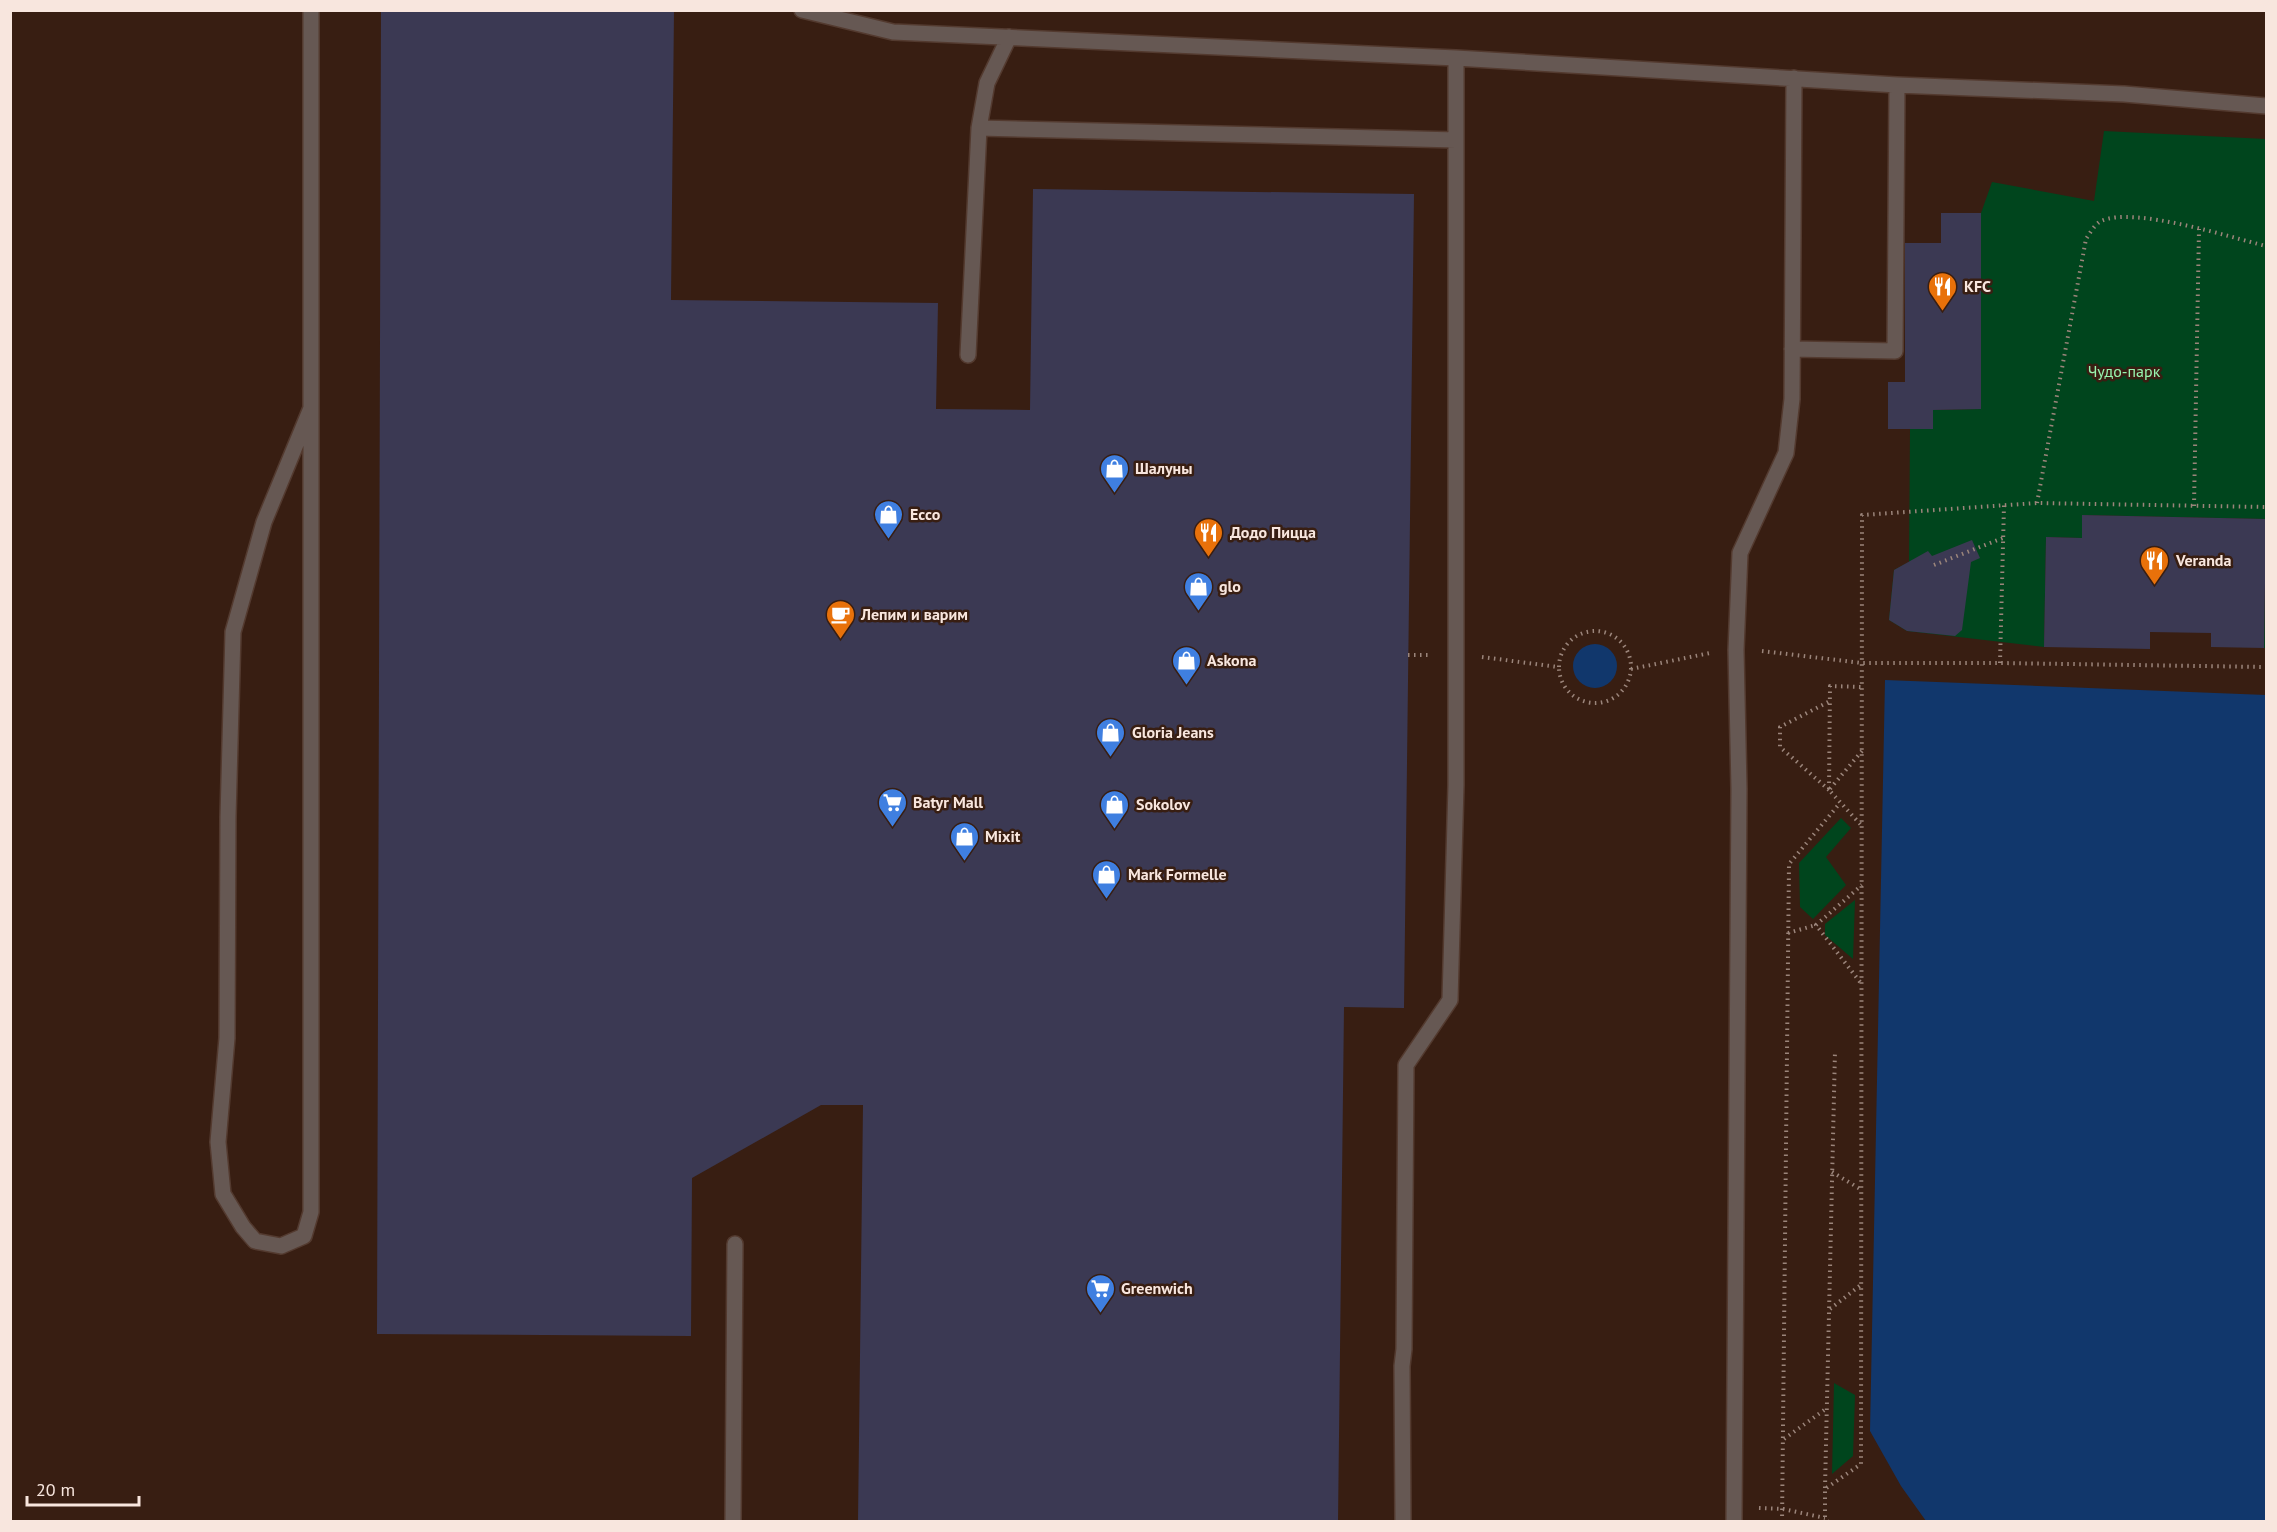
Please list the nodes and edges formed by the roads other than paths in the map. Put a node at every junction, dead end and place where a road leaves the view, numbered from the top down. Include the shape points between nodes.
1 (311, 10) edge
2 (802, 10) edge
3 (1009, 37) junction
4 (1456, 58) junction
5 (1794, 78) junction
6 (1898, 85) junction
7 (2266, 106) edge
8 (979, 128) junction
9 (1456, 140) junction
10 (1792, 349) junction
11 (968, 356) dead end
12 (311, 408) junction
13 (735, 1244) dead end
14 (1734, 1514) edge
15 (733, 1521) edge
16 (1403, 1521) edge

1 - 12 lane
2 - 3 lane via 893,32
3 - 4 lane
3 - 8 lane via 987,82
4 - 5 lane
4 - 9 lane
5 - 6 lane
5 - 10 lane
6 - 7 lane via 2124,94
6 - 10 lane via 1895,351
8 - 9 lane
8 - 11 lane
9 - 16 lane via 1456,785 1450,1000 1406,1065
10 - 14 lane via 1786,453 1740,552 1736,650 1739,789
12 - 12 lane via 311,1212 304,1236 282,1246 255,1241 243,1227 223,1194 218,1142 227,1038 233,632 264,522
13 - 15 lane

